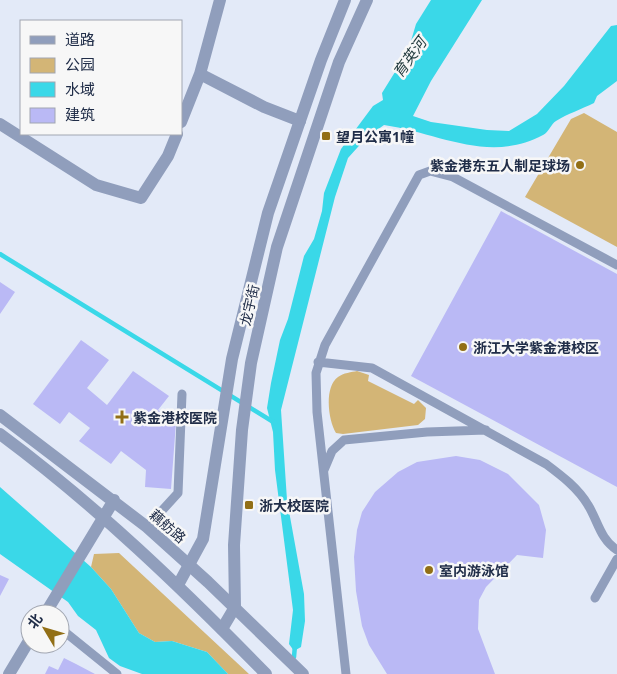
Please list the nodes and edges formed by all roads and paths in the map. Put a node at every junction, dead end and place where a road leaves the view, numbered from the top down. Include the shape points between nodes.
1 (220, 0) edge
2 (345, 0) edge
3 (367, 0) edge
4 (200, 74) junction
5 (182, 119) edge
6 (300, 122) junction
7 (0, 124) edge
8 (177, 135) edge
9 (617, 265) edge
10 (318, 362) junction
11 (182, 394) dead end
12 (0, 415) edge
13 (487, 430) junction
14 (0, 434) edge
15 (324, 470) junction
16 (114, 500) junction
17 (102, 518) junction
18 (147, 527) junction
19 (617, 550) edge
20 (617, 559) edge
21 (189, 565) junction
22 (178, 585) junction
23 (596, 598) dead end
24 (51, 604) edge
25 (235, 607) junction
26 (222, 629) junction
27 (70, 636) edge
28 (21, 654) edge
29 (9, 674) edge
30 (117, 674) edge
31 (266, 674) edge
32 (304, 674) edge
33 (346, 674) edge

1 - 4 street
2 - 6 street, 龙宇街
3 - 25 street, 龙宇街 via 339,62 277,246 251,363 242,430 234,544
4 - 5 street
4 - 6 street
6 - 21 street, 龙宇街 via 268,212 232,359 203,539
7 - 8 street via 96,185 141,198 168,156
9 - 10 lane via 453,177 430,171 419,176
10 - 13 lane via 372,368
10 - 15 lane via 317,412
11 - 18 lane via 178,493
12 - 16 street, 藕舫路
13 - 15 lane via 344,440 332,451
13 - 19 lane via 546,464 571,484 588,505 602,536
14 - 17 street
15 - 33 lane
16 - 17 street
16 - 18 street, 藕舫路
17 - 22 street
17 - 24 street
18 - 21 street, 藕舫路
20 - 23 lane
21 - 22 street, 龙宇街
21 - 25 street, 藕舫路
22 - 26 street
25 - 26 street
25 - 32 street, 藕舫路
26 - 31 street
27 - 30 lane
28 - 29 street

